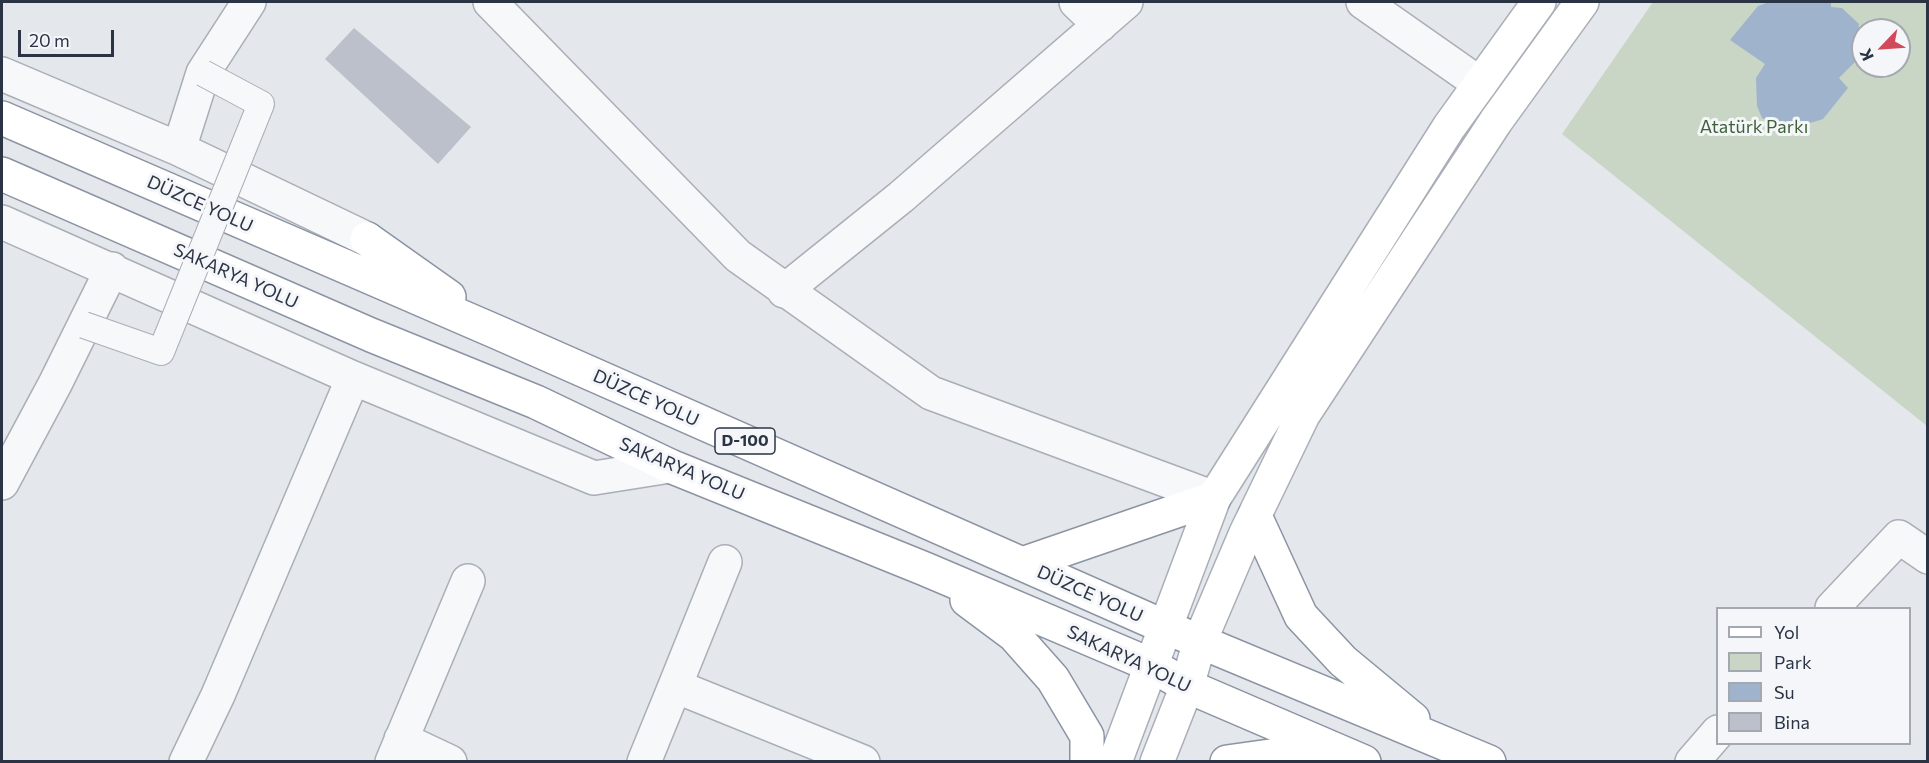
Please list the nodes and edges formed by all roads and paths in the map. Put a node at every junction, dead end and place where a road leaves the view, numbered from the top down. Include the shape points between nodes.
1 (249, 2) edge
2 (490, 2) edge
3 (1076, 2) edge
4 (1126, 2) edge
5 (1363, 2) edge
6 (1539, 2) edge
7 (1582, 2) edge
8 (1100, 25) junction
9 (203, 73) junction
10 (2, 74) edge
11 (1480, 84) junction
12 (2, 118) edge
13 (179, 149) junction
14 (2, 174) edge
15 (2, 222) edge
16 (367, 239) joint
17 (111, 269) junction
18 (784, 291) junction
19 (84, 325) junction
20 (499, 333) junction
21 (353, 378) junction
22 (670, 466) junction
23 (2, 483) edge
24 (1214, 498) junction
25 (1255, 516) junction
26 (1928, 557) edge
27 (725, 562) dead end
28 (1022, 564) junction
29 (925, 569) junction
30 (468, 581) dead end
31 (1834, 607) edge
32 (1165, 627) junction
33 (1200, 642) junction
34 (1151, 664) junction
35 (675, 686) junction
36 (1186, 686) junction
37 (1716, 734) edge
38 (1440, 741) junction
39 (397, 750) edge
40 (186, 762) edge
41 (450, 762) edge
42 (644, 762) edge
43 (863, 762) edge
44 (1087, 762) edge
45 (1115, 762) edge
46 (1157, 762) edge
47 (1227, 762) edge
48 (1304, 762) edge
49 (1364, 762) edge
50 (1489, 762) edge
51 (1692, 762) edge

1 - 9 street
2 - 18 street via 738,256
3 - 8 street
4 - 8 street
5 - 11 street
6 - 11 main road
7 - 25 main road via 1496,121 1303,415
8 - 18 street via 901,197
9 - 13 street
9 - 19 street, bridge via 261,104 161,352
10 - 13 street
11 - 24 main road
12 - 20 main road, DÜZCE YOLU / D-100
13 - 16 street
14 - 22 main road, SAKARYA YOLU via 371,335 536,402
15 - 17 street
16 - 20 main road
17 - 19 street
17 - 21 street
18 - 24 street via 931,393
19 - 23 street
20 - 28 main road, DÜZCE YOLU / D-100
21 - 22 street via 594,478
21 - 40 street
22 - 29 main road, SAKARYA YOLU
24 - 28 main road
24 - 32 main road
25 - 33 main road
25 - 38 main road via 1301,616 1343,661
26 - 31 street via 1899,537
27 - 35 street
28 - 32 main road, DÜZCE YOLU / D-100
29 - 34 main road, SAKARYA YOLU
29 - 44 main road via 1014,635 1053,679 1087,736
30 - 39 street
32 - 33 main road, DÜZCE YOLU / D-100
32 - 34 main road
33 - 36 main road
33 - 38 main road, DÜZCE YOLU / D-100
34 - 36 main road, SAKARYA YOLU
34 - 45 main road
35 - 42 street
35 - 43 street
36 - 46 main road
36 - 49 main road, SAKARYA YOLU
37 - 51 street
38 - 50 main road, DÜZCE YOLU / D-100
39 - 41 street
47 - 48 main road via 1270,756

